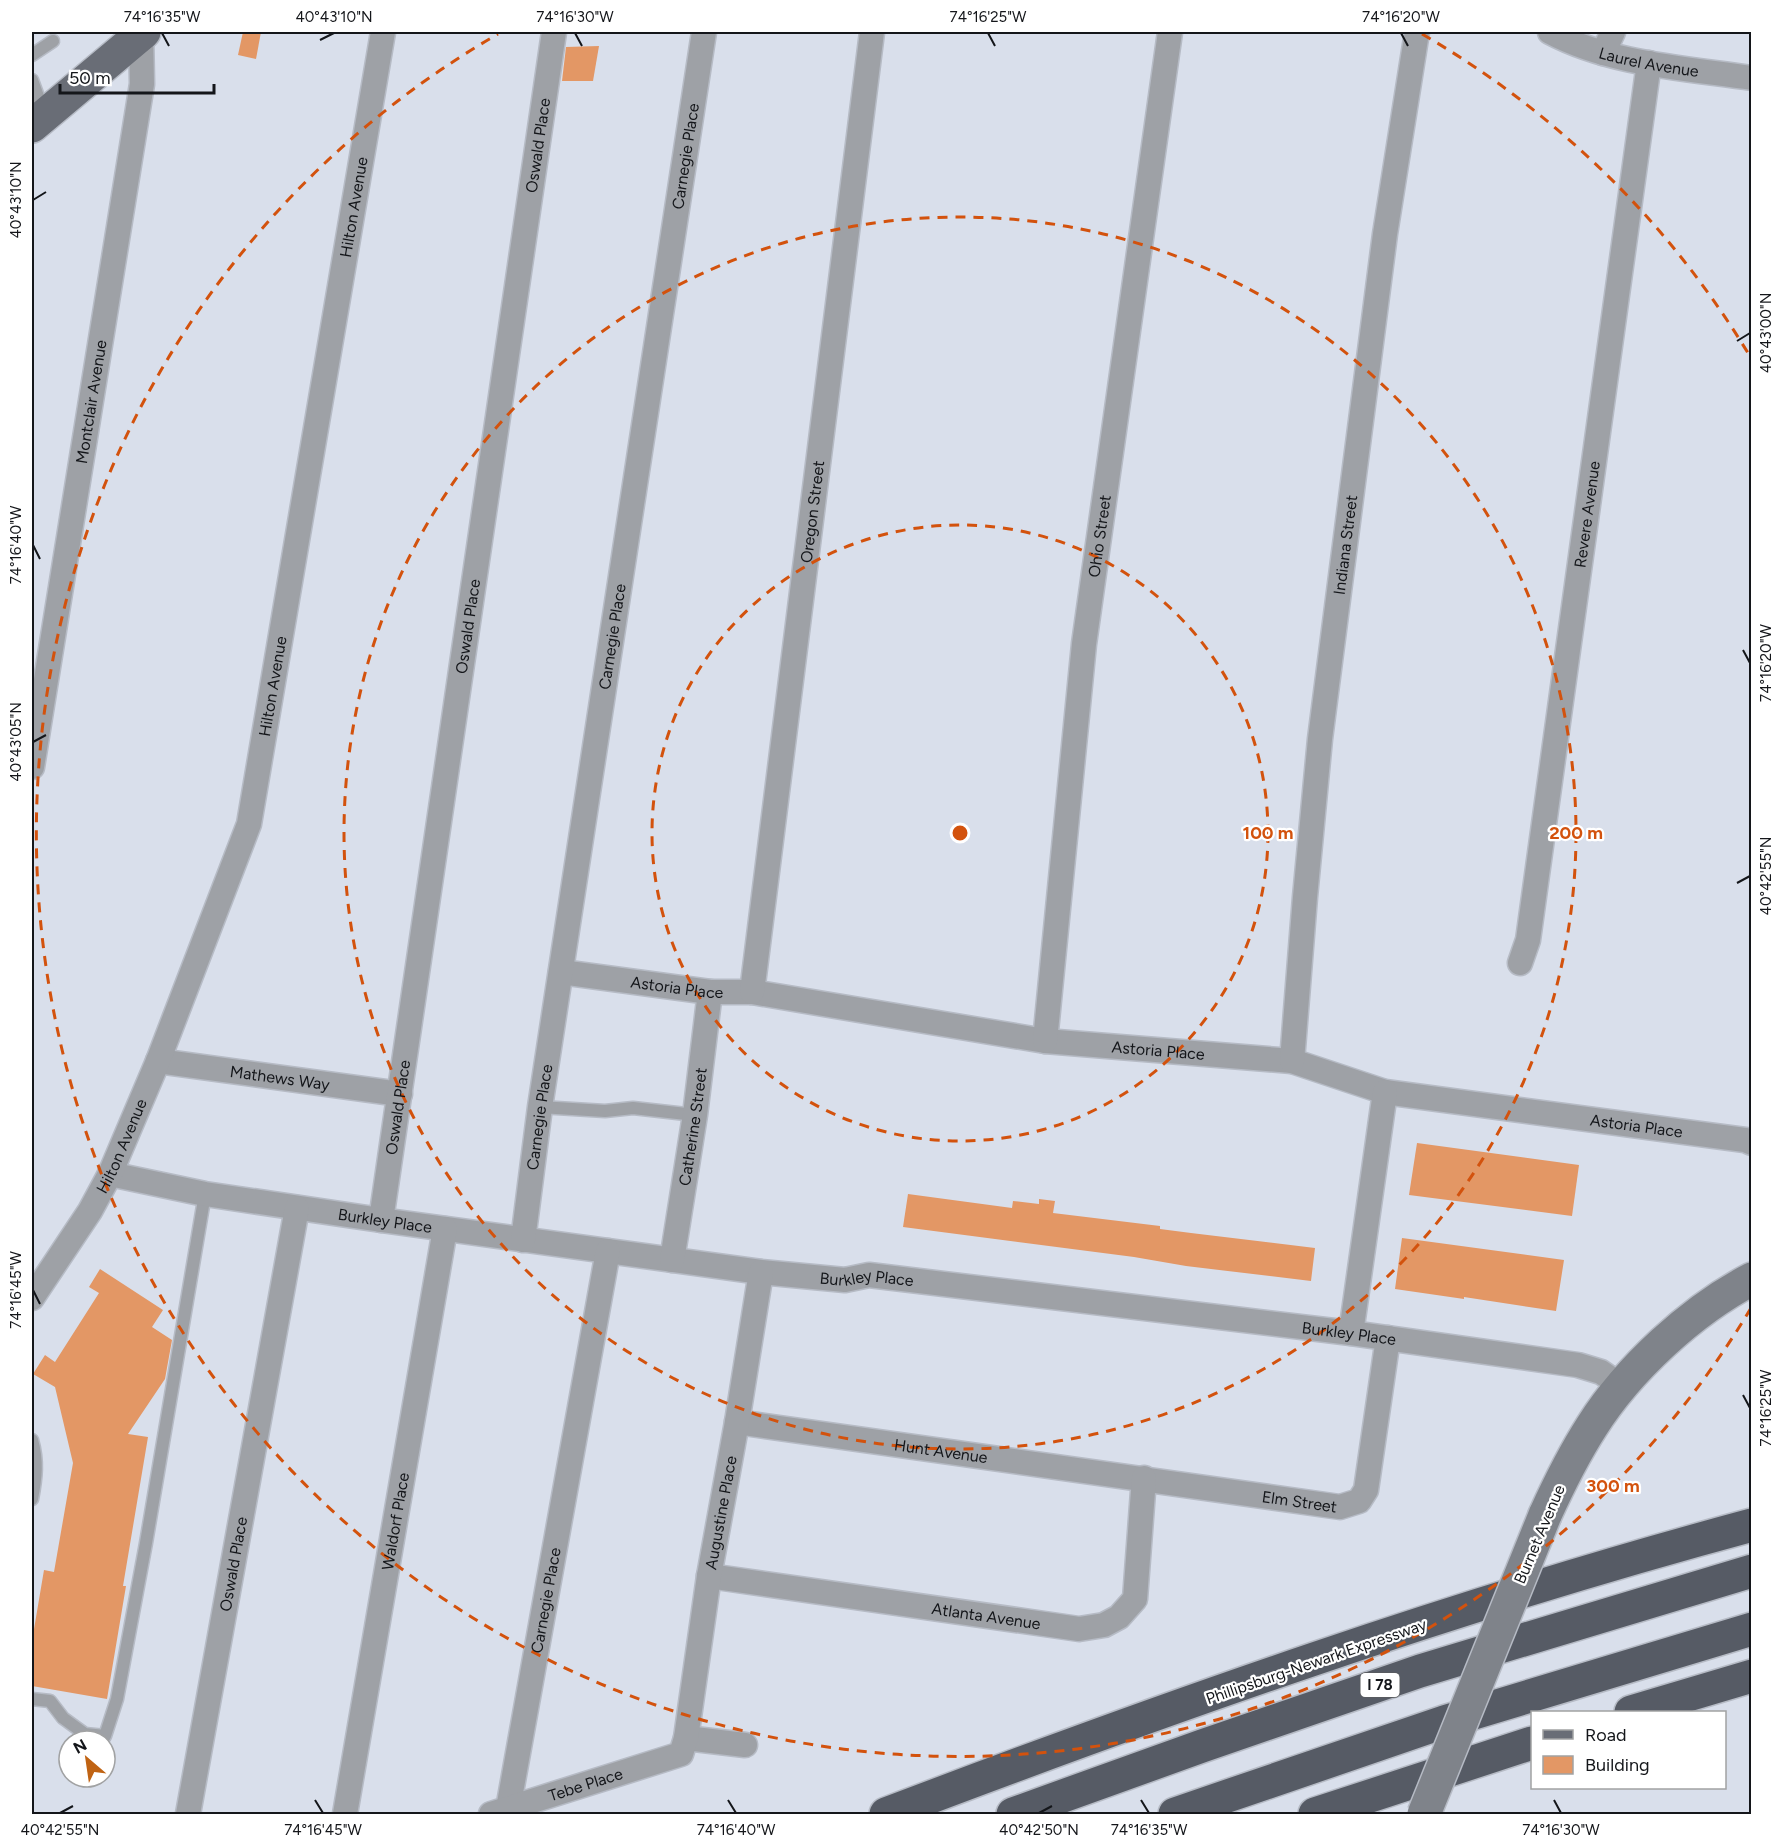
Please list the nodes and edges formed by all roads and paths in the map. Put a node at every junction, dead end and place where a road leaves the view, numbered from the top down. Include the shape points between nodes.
1 (142, 32) edge
2 (382, 32) edge
3 (554, 32) edge
4 (704, 32) edge
5 (872, 32) edge
6 (1170, 32) edge
7 (1417, 32) edge
8 (1550, 32) edge
9 (53, 40) dead end
10 (1608, 42) edge
11 (32, 55) edge
12 (1649, 63) junction
13 (1752, 78) edge
14 (32, 80) edge
15 (36, 119) edge
16 (32, 767) edge
17 (1520, 963) dead end
18 (561, 972) junction
19 (711, 992) junction
20 (752, 992) junction
21 (1045, 1041) junction
22 (158, 1061) junction
23 (1292, 1061) junction
24 (1385, 1092) junction
25 (400, 1094) junction
26 (540, 1107) junction
27 (695, 1115) junction
28 (1752, 1143) edge
29 (110, 1174) junction
30 (205, 1194) junction
31 (297, 1208) junction
32 (381, 1220) junction
33 (445, 1229) junction
34 (523, 1240) junction
35 (608, 1251) junction
36 (672, 1260) junction
37 (39, 1269) edge
38 (761, 1272) junction
39 (1752, 1279) edge
40 (32, 1298) edge
41 (1351, 1333) junction
42 (1388, 1338) junction
43 (1621, 1386) junction
44 (737, 1422) junction
45 (32, 1440) edge
46 (1144, 1478) junction
47 (32, 1499) edge
48 (1752, 1525) edge
49 (1752, 1571) edge
50 (709, 1576) junction
51 (1752, 1629) edge
52 (1752, 1676) edge
53 (32, 1699) edge
54 (1638, 1711) edge
55 (1531, 1744) edge
56 (745, 1745) dead end
57 (683, 1746) junction
58 (1531, 1751) edge
59 (499, 1812) edge
60 (188, 1815) edge
61 (345, 1815) edge
62 (886, 1815) edge
63 (1014, 1815) edge
64 (1175, 1815) edge
65 (1315, 1815) edge
66 (1388, 1815) edge
67 (1424, 1815) edge

1 - 15 main road
1 - 16 street, Montclair Avenue via 142,84
2 - 22 street, Hilton Avenue via 249,824
3 - 25 street, Oswald Place
4 - 18 street, Carnegie Place
5 - 20 street, Oregon Street
6 - 21 street, Ohio Street via 1084,644
7 - 23 street, Indiana Street via 1385,234 1320,739
8 - 10 street, Laurel Avenue via 1582,47
9 - 11 lane
10 - 12 street, Laurel Avenue
12 - 13 street, Laurel Avenue
12 - 17 street, Revere Avenue via 1528,940
14 - 15 lane
18 - 19 street, Astoria Place
18 - 26 street, Carnegie Place
19 - 20 street, Astoria Place
19 - 27 street, Catherine Street
20 - 21 street, Astoria Place
21 - 23 street, Astoria Place
22 - 25 street, Mathews Way
22 - 29 street, Hilton Avenue
23 - 24 street, Astoria Place
24 - 28 street, Astoria Place
24 - 41 street
25 - 32 street, Oswald Place
26 - 27 lane via 605,1111 633,1107
26 - 34 street, Carnegie Place
27 - 36 street, Catherine Street
29 - 30 street, Burkley Place
29 - 37 street, Hilton Avenue via 90,1211
30 - 31 street, Burkley Place
30 - 53 lane via 146,1544 117,1699 105,1736 85,1734 63,1718 50,1701
31 - 32 street, Burkley Place
31 - 60 street, Oswald Place
32 - 33 street, Burkley Place
33 - 34 street, Burkley Place
33 - 61 street, Waldorf Place
34 - 35 street, Burkley Place
35 - 36 street, Burkley Place
35 - 59 street, Carnegie Place
36 - 38 street, Burkley Place
37 - 40 street, Hilton Avenue
38 - 41 street, Burkley Place via 845,1280 869,1275
38 - 44 street, Augustine Place
39 - 43 street, Burnet Avenue via 1686,1324
41 - 42 street, Burkley Place
42 - 43 street, Burkley Place via 1584,1366
42 - 46 street, Elm Street via 1366,1490 1359,1502 1340,1507
43 - 67 street, Burnet Avenue, bridge via 1572,1458 1545,1515
44 - 46 street, Hunt Avenue
44 - 50 street, Augustine Place
45 - 47 lane via 37,1473
46 - 50 street, Atlanta Avenue via 1135,1599 1119,1617 1092,1628
48 - 62 highway, Phillipsburg-Newark Expressway via 1526,1590 1366,1643 1082,1741
49 - 63 highway, I 78 via 1420,1671
50 - 57 street, Augustine Place
51 - 64 highway via 1444,1722
52 - 54 highway
55 - 65 highway
56 - 57 street
57 - 59 street, Tebe Place
58 - 66 highway

